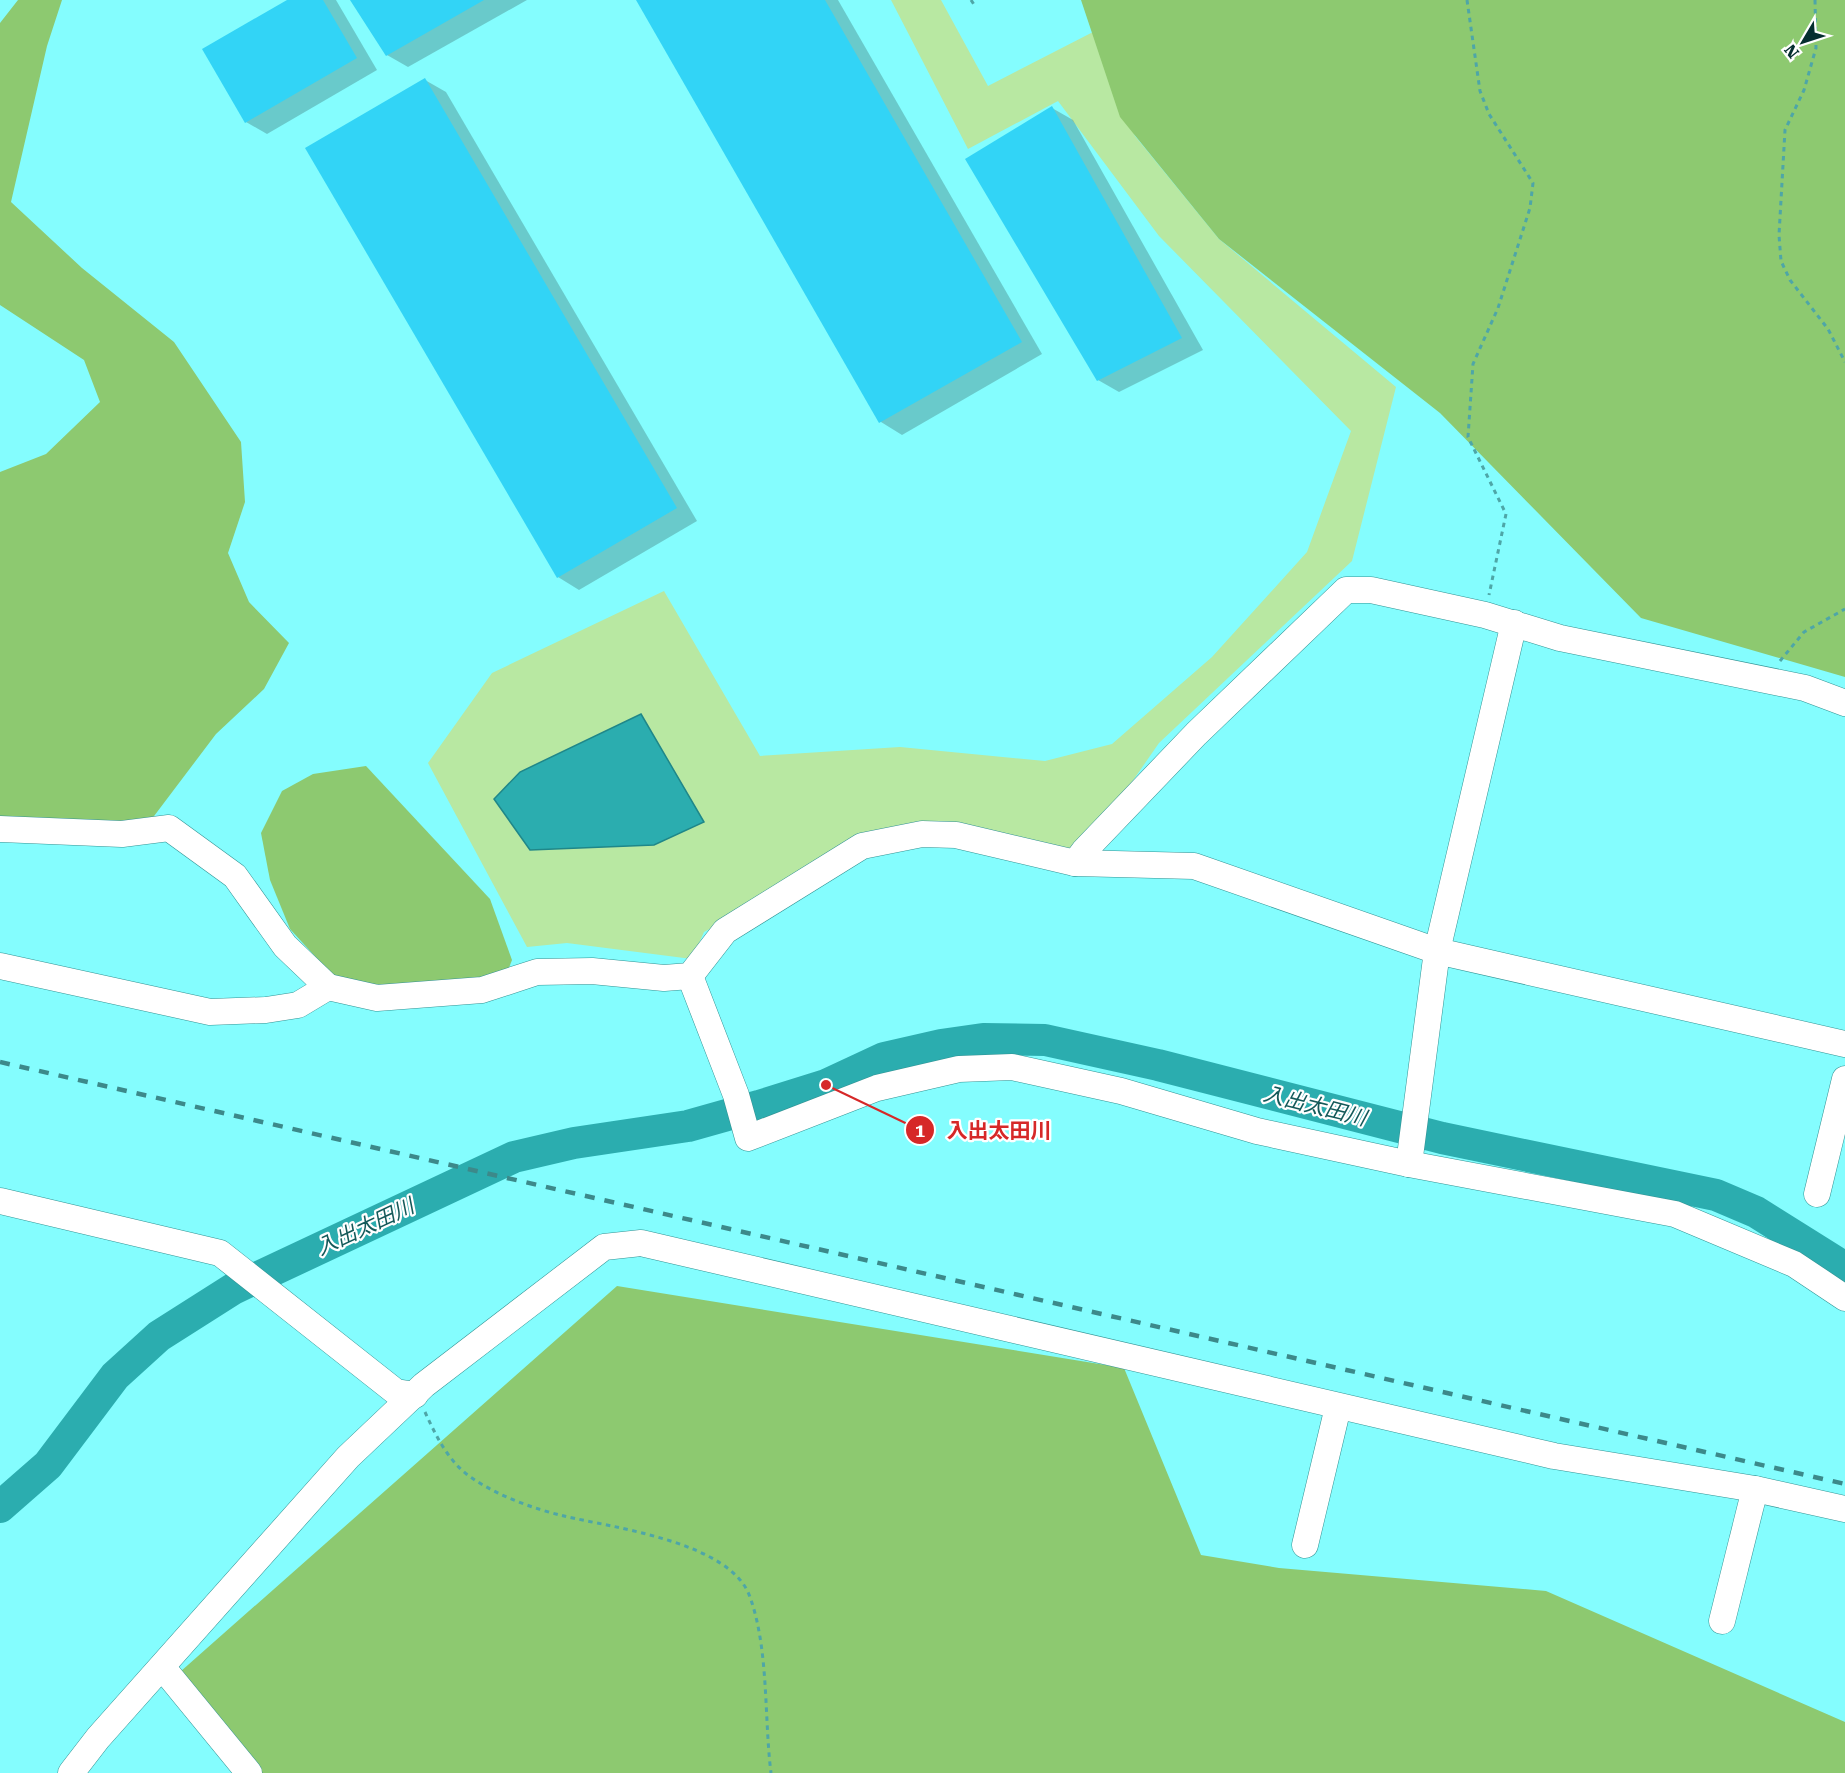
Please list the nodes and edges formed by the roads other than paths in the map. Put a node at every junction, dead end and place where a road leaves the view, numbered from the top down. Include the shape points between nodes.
1 (1514, 623) junction
2 (1845, 703) edge
3 (0, 829) edge
4 (1076, 863) junction
5 (1437, 951) junction
6 (0, 966) edge
7 (690, 976) junction
8 (328, 987) junction
9 (1845, 1044) edge
10 (1845, 1079) edge
11 (1409, 1164) junction
12 (1817, 1194) dead end
13 (0, 1201) edge
14 (1845, 1298) edge
15 (415, 1395) junction
16 (1338, 1407) junction
17 (1755, 1489) junction
18 (1845, 1509) edge
19 (1305, 1545) dead end
20 (1722, 1620) dead end
21 (163, 1668) junction
22 (71, 1773) edge
23 (249, 1773) edge

1 - 2 street via 1560,638 1816,691
1 - 4 street via 1371,590 1346,590 1196,734
1 - 5 street
3 - 8 street via 122,834 169,828 235,876 285,946
4 - 5 street via 1194,866
4 - 7 street via 956,835 922,834 862,846 725,931
5 - 9 street
5 - 11 street
6 - 8 street via 210,1012 298,1005
7 - 8 street via 537,972 482,990 377,998
7 - 11 street via 736,1095 748,1138 877,1088 959,1069 1012,1067 1121,1091 1257,1131
10 - 12 street
11 - 14 street via 1675,1214 1794,1264
13 - 15 street via 220,1253 396,1392
15 - 16 street via 604,1247 641,1243
15 - 21 street via 348,1457
16 - 17 street via 1554,1456
16 - 19 street
17 - 18 street
17 - 20 street
21 - 22 street
21 - 23 street

